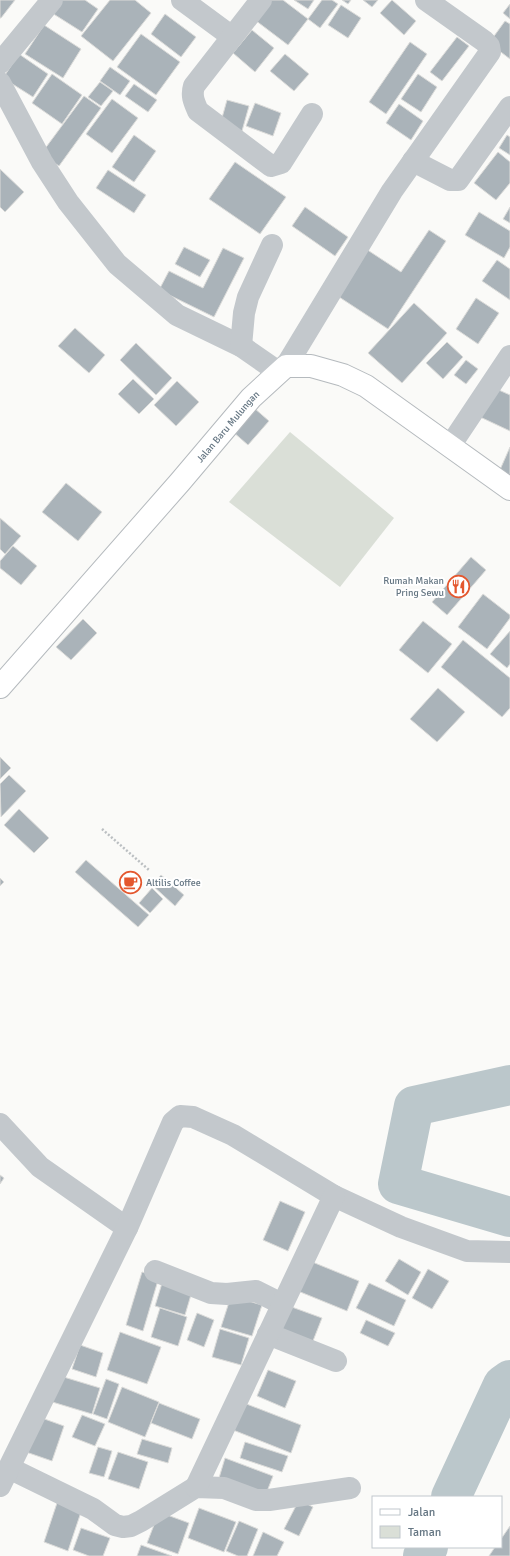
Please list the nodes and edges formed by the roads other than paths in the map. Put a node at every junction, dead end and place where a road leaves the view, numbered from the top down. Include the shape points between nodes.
1 (52, 0) edge
2 (182, 0) edge
3 (261, 0) edge
4 (426, 0) edge
5 (231, 36) junction
6 (0, 64) edge
7 (0, 83) edge
8 (510, 107) edge
9 (312, 114) dead end
10 (413, 161) junction
11 (272, 245) dead end
12 (241, 346) junction
13 (510, 356) edge
14 (282, 369) junction
15 (450, 446) junction
16 (510, 489) edge
17 (0, 687) edge
18 (0, 1124) edge
19 (334, 1196) junction
20 (127, 1228) junction
21 (510, 1252) edge
22 (155, 1271) dead end
23 (282, 1304) junction
24 (268, 1334) junction
25 (336, 1361) dead end
26 (4, 1477) edge
27 (196, 1487) junction
28 (350, 1488) dead end

1 - 6 street
2 - 5 street
3 - 5 street
4 - 10 street via 484,41 490,52
5 - 9 street via 194,86 192,94 198,111 271,166 281,163
7 - 12 street via 42,162 68,202 117,264 177,315
8 - 10 street via 458,180 450,180
10 - 14 street
11 - 12 street via 248,297
12 - 14 street
13 - 15 street
14 - 15 main road via 311,366 349,378 366,386
14 - 17 main road, Jalan Baru Mulungan via 251,398
15 - 16 main road
18 - 20 street via 40,1167
19 - 20 street via 233,1135 193,1117 180,1116 173,1122 167,1134
19 - 21 street via 401,1227 467,1251
19 - 23 street
20 - 26 street
22 - 23 street via 211,1293 227,1294 251,1290
23 - 24 street
24 - 25 street
24 - 27 street
26 - 27 street via 93,1509 115,1525 123,1527 141,1521
27 - 28 street via 224,1488 256,1500

